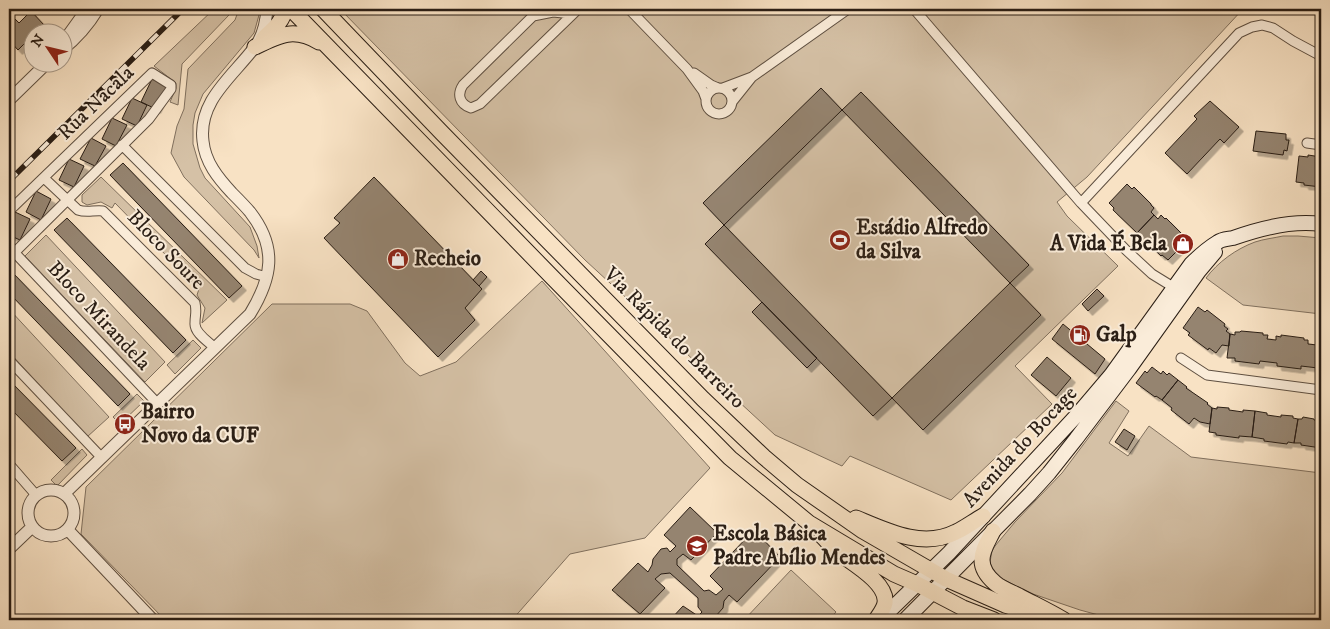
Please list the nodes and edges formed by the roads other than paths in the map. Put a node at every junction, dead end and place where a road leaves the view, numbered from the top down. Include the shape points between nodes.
1 (87, 9) edge
2 (98, 9) edge
3 (267, 9) edge
4 (285, 9) edge
5 (291, 9) edge
6 (322, 9) edge
7 (629, 9) edge
8 (848, 9) edge
9 (914, 9) edge
10 (576, 11) edge
11 (72, 30) edge
12 (72, 42) edge
13 (255, 47) junction
14 (328, 48) junction
15 (1321, 56) edge
16 (687, 69) junction
17 (38, 72) edge
18 (752, 76) junction
19 (720, 88) junction
20 (706, 99) junction
21 (9, 100) edge
22 (732, 102) junction
23 (1307, 143) dead end
24 (122, 145) junction
25 (1321, 145) edge
26 (44, 178) junction
27 (67, 200) junction
28 (1081, 203) junction
29 (9, 211) edge
30 (1321, 224) edge
31 (12, 255) edge
32 (268, 277) junction
33 (1178, 290) junction
34 (215, 348) junction
35 (1181, 358) dead end
36 (9, 360) edge
37 (1321, 390) edge
38 (158, 404) junction
39 (102, 458) junction
40 (9, 464) edge
41 (64, 493) junction
42 (36, 495) junction
43 (827, 507) junction
44 (983, 516) junction
45 (809, 522) junction
46 (32, 527) junction
47 (68, 530) junction
48 (993, 531) junction
49 (9, 549) edge
50 (931, 570) junction
51 (946, 579) junction
52 (917, 584) junction
53 (933, 592) junction
54 (153, 620) edge
55 (876, 620) edge
56 (880, 620) edge
57 (905, 620) edge
58 (994, 620) edge
59 (1052, 620) edge
60 (1064, 620) edge

1 - 11 street
2 - 12 street
3 - 13 street
4 - 13 highway via 277,26
5 - 14 highway, Via Rápida do Barreiro
6 - 43 highway, Via Rápida do Barreiro via 703,399 764,457
7 - 16 street
8 - 18 street
9 - 28 street
10 - 10 street via 533,16 463,85 459,98 471,108 480,104
13 - 14 highway via 289,33 310,37
13 - 32 street via 216,92 202,126 202,139 212,168 258,224 268,248
14 - 45 highway, Via Rápida do Barreiro via 730,458
15 - 28 street via 1273,28 1262,25 1239,33
16 - 19 street
16 - 20 street
17 - 21 street
18 - 19 street
18 - 22 street
19 - 20 street via 710,92
19 - 22 street via 730,93
20 - 22 street via 707,107 717,114 726,113
23 - 25 street
24 - 26 street, Rua Nacala via 150,119 172,89 152,73
24 - 27 street, Rua Nacala
24 - 32 street via 245,268
26 - 27 street
26 - 29 street, Rua Nacala
27 - 31 street, Rua Nacala
27 - 34 street, Bloco Soure via 84,212 103,211 195,303 196,329
28 - 33 street via 1152,274
30 - 33 main road via 1313,222 1258,229 1220,240 1191,264
31 - 38 street, Bloco Mirandela
32 - 34 street via 250,314
33 - 44 main road, Avenida do Bocage via 1078,415
33 - 48 main road, Avenida do Bocage via 1129,369 1076,439 1049,473
34 - 38 street
35 - 37 street via 1207,376
36 - 39 street
38 - 39 street
39 - 41 street
40 - 42 street
41 - 42 street via 47,490
41 - 47 street via 74,508 74,520
42 - 46 street via 28,510
43 - 44 highway via 920,540 955,533
43 - 50 highway, Via Rápida do Barreiro via 863,532
44 - 50 main road, Avenida do Bocage
45 - 52 highway, Via Rápida do Barreiro via 894,574
45 - 55 highway via 837,552 878,584 885,602
46 - 47 street via 49,536
46 - 49 street
47 - 54 street
48 - 51 main road, Avenida do Bocage
48 - 60 highway via 982,561 991,579
50 - 51 highway, Via Rápida do Barreiro
50 - 52 main road, Avenida do Bocage
51 - 53 main road, Avenida do Bocage
51 - 59 highway, Via Rápida do Barreiro
52 - 53 highway, Via Rápida do Barreiro
52 - 56 main road, Avenida do Bocage
53 - 57 main road, Avenida do Bocage
53 - 58 highway, Via Rápida do Barreiro

